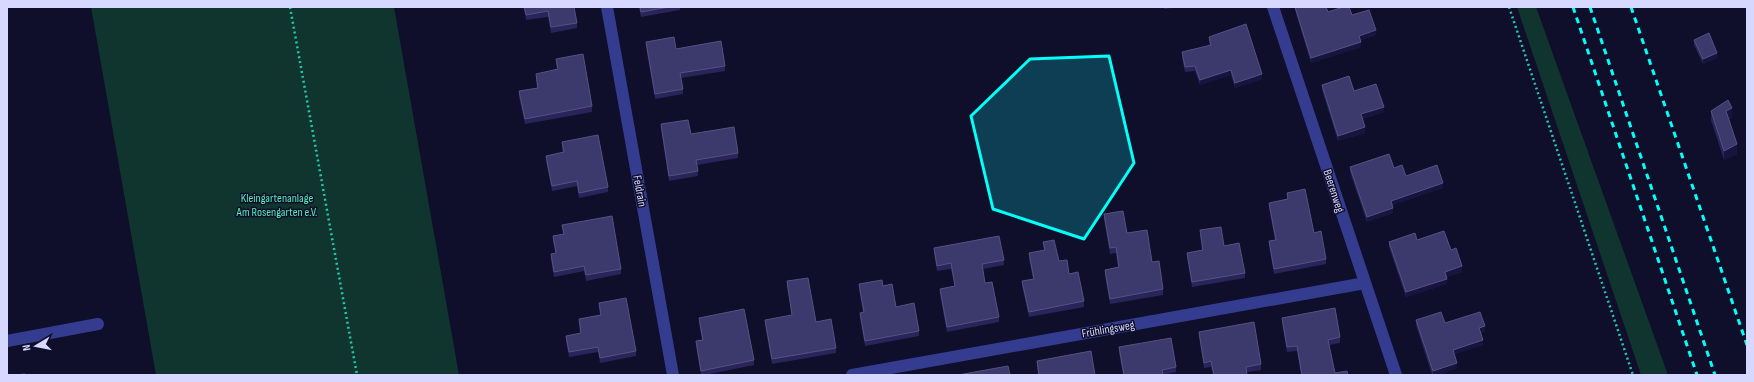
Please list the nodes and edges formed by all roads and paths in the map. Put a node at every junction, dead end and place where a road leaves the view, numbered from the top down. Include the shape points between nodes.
1 (290, 7) edge
2 (607, 7) edge
3 (1273, 7) edge
4 (1509, 7) edge
5 (1365, 283) junction
6 (98, 324) dead end
7 (7, 341) edge
8 (357, 375) edge
9 (673, 375) edge
10 (852, 375) edge
11 (1396, 375) edge
12 (1633, 375) edge

1 - 8 path
2 - 9 street, Feldrain
3 - 5 street, Beerenweg
4 - 12 path
5 - 10 street, Frühlingsweg
5 - 11 street, Beerenweg
6 - 7 street

